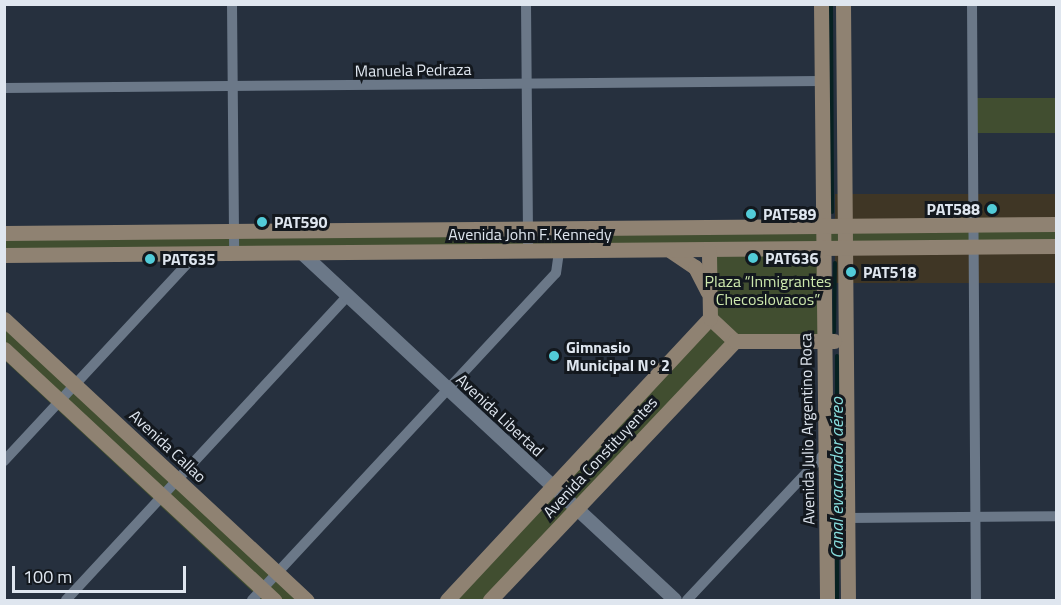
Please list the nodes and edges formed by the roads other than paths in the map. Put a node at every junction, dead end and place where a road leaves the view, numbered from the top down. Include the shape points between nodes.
1 (232, 4) edge
2 (526, 4) edge
3 (820, 4) edge
4 (843, 4) edge
5 (972, 4) edge
6 (821, 81) junction
7 (527, 84) junction
8 (232, 87) junction
9 (4, 88) edge
10 (974, 223) junction
11 (822, 224) junction
12 (845, 224) junction
13 (1056, 224) edge
14 (730, 227) junction
15 (528, 228) junction
16 (234, 232) junction
17 (4, 233) edge
18 (974, 245) junction
19 (1056, 246) edge
20 (823, 247) junction
21 (845, 247) junction
22 (671, 251) junction
23 (709, 251) junction
24 (528, 252) junction
25 (559, 252) junction
26 (197, 253) junction
27 (234, 253) junction
28 (302, 253) junction
29 (4, 255) edge
30 (348, 296) junction
31 (710, 296) junction
32 (710, 318) junction
33 (4, 319) edge
34 (735, 341) junction
35 (824, 341) junction
36 (846, 341) junction
37 (4, 349) edge
38 (75, 385) junction
39 (449, 390) junction
40 (60, 401) junction
41 (827, 451) junction
42 (4, 461) edge
43 (178, 481) junction
44 (552, 486) junction
45 (163, 496) junction
46 (576, 508) junction
47 (1056, 516) edge
48 (976, 517) junction
49 (848, 518) junction
50 (277, 573) junction
51 (257, 595) edge
52 (66, 600) edge
53 (274, 600) edge
54 (306, 600) edge
55 (447, 600) edge
56 (490, 600) edge
57 (675, 600) edge
58 (687, 600) edge
59 (827, 600) edge
60 (848, 600) edge
61 (976, 600) edge

1 - 8 street
2 - 7 street
3 - 6 main road, Avenida Julio Argentino Roca
4 - 12 main road
5 - 10 street
6 - 7 street, Manuela Pedraza
6 - 11 main road, Avenida Julio Argentino Roca
7 - 8 street, Manuela Pedraza
7 - 15 street
8 - 9 street, Manuela Pedraza
8 - 16 street
10 - 12 main road, Avenida John F. Kennedy
10 - 13 main road, Avenida John F. Kennedy
10 - 18 street
11 - 12 main road, Avenida John F. Kennedy
11 - 14 main road, Avenida John F. Kennedy
11 - 20 main road, Avenida Julio Argentino Roca
12 - 21 main road
14 - 15 main road, Avenida John F. Kennedy
14 - 23 main road
15 - 16 main road, Avenida John F. Kennedy
15 - 24 street
16 - 17 main road, Avenida John F. Kennedy
16 - 27 street
18 - 19 main road, Avenida John F. Kennedy
18 - 21 main road, Avenida John F. Kennedy
18 - 48 street
20 - 21 main road, Avenida John F. Kennedy
20 - 23 main road, Avenida John F. Kennedy
20 - 35 main road, Avenida Julio Argentino Roca
21 - 36 main road
22 - 23 main road, Avenida John F. Kennedy
22 - 25 main road, Avenida John F. Kennedy
22 - 31 main road via 695,267
23 - 31 main road
24 - 25 main road, Avenida John F. Kennedy
24 - 28 main road, Avenida John F. Kennedy
25 - 39 street via 556,273
26 - 27 main road, Avenida John F. Kennedy
26 - 29 main road, Avenida John F. Kennedy
26 - 38 street
27 - 28 main road, Avenida John F. Kennedy
28 - 30 street, Avenida Libertad
30 - 39 street, Avenida Libertad
30 - 43 street
31 - 32 main road
32 - 34 main road
32 - 44 main road, Avenida Constituyentes
33 - 38 main road, Avenida Callao
34 - 35 main road
34 - 46 main road, Avenida Constituyentes
35 - 36 main road
35 - 41 main road, Avenida Julio Argentino Roca
36 - 49 main road
37 - 40 main road
38 - 40 street
38 - 43 main road, Avenida Callao
39 - 44 street, Avenida Libertad
39 - 50 street
40 - 42 street
40 - 45 main road
41 - 58 street
41 - 59 main road, Avenida Julio Argentino Roca
43 - 45 street
43 - 50 main road, Avenida Callao
44 - 46 street, Avenida Libertad
44 - 55 main road, Avenida Constituyentes
45 - 51 main road
45 - 52 street
46 - 56 main road, Avenida Constituyentes
46 - 57 street, Avenida Libertad
47 - 48 street
48 - 49 street
48 - 61 street
49 - 60 main road
50 - 51 street
50 - 54 main road, Avenida Callao
51 - 53 main road

